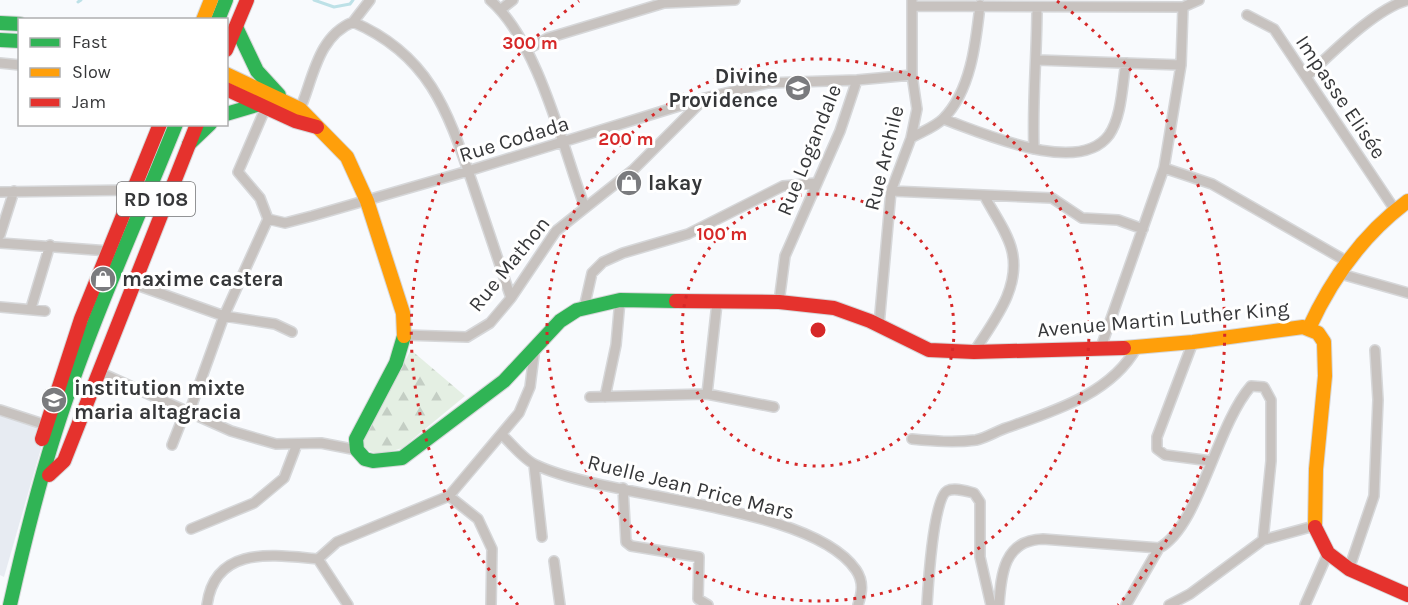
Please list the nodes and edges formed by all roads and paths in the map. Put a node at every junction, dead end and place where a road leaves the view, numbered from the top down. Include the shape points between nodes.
1 (226, 0) edge
2 (237, 0) edge
3 (247, 0) edge
4 (370, 0) edge
5 (490, 0) edge
6 (513, 0) edge
7 (735, 0) edge
8 (1199, 0) edge
9 (1408, 0) edge
10 (912, 3) edge
11 (1115, 3) edge
12 (980, 5) junction
13 (1037, 7) junction
14 (1183, 7) junction
15 (500, 10) junction
16 (1247, 15) dead end
17 (219, 18) edge
18 (352, 22) junction
19 (0, 23) edge
20 (18, 24) edge
21 (231, 26) edge
22 (0, 40) edge
23 (18, 41) edge
24 (526, 50) junction
25 (1037, 60) junction
26 (1, 63) edge
27 (1126, 63) junction
28 (18, 65) edge
29 (1181, 65) junction
30 (18, 69) edge
31 (228, 75) edge
32 (912, 75) junction
33 (1307, 76) junction
34 (857, 80) junction
35 (228, 90) edge
36 (705, 98) junction
37 (263, 105) junction
38 (293, 109) junction
39 (228, 114) edge
40 (943, 119) junction
41 (160, 126) edge
42 (175, 126) edge
43 (185, 126) edge
44 (196, 126) edge
45 (208, 126) edge
46 (911, 138) junction
47 (561, 143) junction
48 (189, 144) junction
49 (1034, 149) junction
50 (1164, 168) junction
51 (468, 171) junction
52 (816, 183) junction
53 (133, 190) junction
54 (14, 191) junction
55 (891, 191) junction
56 (0, 192) edge
57 (985, 197) junction
58 (367, 201) junction
59 (1408, 201) edge
60 (585, 208) junction
61 (1395, 210) junction
62 (268, 219) junction
63 (1143, 229) junction
64 (0, 236) edge
65 (0, 243) edge
66 (50, 244) junction
67 (109, 251) junction
68 (1345, 268) junction
69 (126, 276) junction
70 (1408, 293) edge
71 (511, 298) junction
72 (620, 300) junction
73 (779, 302) junction
74 (717, 303) junction
75 (0, 307) edge
76 (31, 308) junction
77 (584, 308) junction
78 (45, 311) dead end
79 (224, 316) junction
80 (879, 325) junction
81 (1309, 328) junction
82 (292, 332) dead end
83 (404, 335) junction
84 (1193, 342) junction
85 (536, 346) junction
86 (1137, 347) junction
87 (1100, 350) junction
88 (1375, 350) dead end
89 (974, 352) junction
90 (99, 372) junction
91 (707, 394) junction
92 (590, 397) dead end
93 (605, 397) junction
94 (774, 407) dead end
95 (0, 410) edge
96 (187, 413) junction
97 (46, 425) junction
98 (502, 435) junction
99 (912, 439) dead end
100 (297, 444) junction
101 (172, 445) dead end
102 (357, 450) junction
103 (1211, 461) junction
104 (534, 465) junction
105 (46, 474) junction
106 (623, 488) junction
107 (449, 496) junction
108 (1314, 526) junction
109 (191, 529) dead end
110 (542, 537) dead end
111 (1263, 540) junction
112 (1159, 548) junction
113 (1328, 553) junction
114 (318, 559) junction
115 (554, 561) dead end
116 (1349, 569) junction
117 (1408, 595) edge
118 (10, 605) edge
119 (207, 605) edge
120 (348, 605) edge
121 (491, 605) edge
122 (560, 605) edge
123 (708, 605) edge
124 (858, 605) edge
125 (927, 605) edge
126 (991, 605) edge
127 (999, 605) edge
128 (1126, 605) edge
129 (1169, 605) edge
130 (1305, 605) edge

1 - 17 main road
2 - 21 main road
3 - 21 main road
4 - 18 street
5 - 15 street
6 - 15 street
7 - 24 street via 664,3 548,38
8 - 14 street
9 - 33 street via 1395,3
10 - 12 street
10 - 32 street, Rue Archile
11 - 13 street
11 - 14 street
12 - 13 street
12 - 40 street via 975,56
13 - 25 street
14 - 29 street
15 - 24 street
16 - 33 street, Impasse Elisée via 1274,29
18 - 38 street via 336,30 327,41
18 - 51 street via 375,31 424,74 443,104
19 - 20 main road
21 - 38 main road via 257,71
22 - 23 main road
24 - 47 street via 544,88
25 - 27 street
25 - 49 street via 1032,110
26 - 28 street
26 - 30 street
27 - 29 street
27 - 49 street via 1116,117 1108,136 1080,152
29 - 50 street
31 - 38 main road
32 - 34 street, Rue Codada
32 - 46 street, Rue Archile via 917,109
33 - 61 street, Impasse Elisée
34 - 36 street, Rue Codada via 768,83
34 - 52 street, Rue Logandale via 840,131
35 - 37 main road
36 - 47 street, Rue Codada
36 - 60 street, Rue Mathon via 633,170
37 - 38 main road
37 - 39 main road
37 - 62 street via 238,172 260,198
38 - 58 main road via 319,128 347,158
40 - 46 street
40 - 49 street
41 - 53 main road
42 - 69 main road, RD 108
43 - 69 main road, RD 108
44 - 48 main road
45 - 48 main road
46 - 55 street, Rue Archile
47 - 51 street, Rue Codada
47 - 60 street
48 - 69 main road
50 - 63 street
50 - 68 street via 1212,184
51 - 58 street, Rue Codada
51 - 71 street
52 - 73 street, Rue Logandale via 785,256
52 - 77 street via 783,186 688,234 603,262 592,273
53 - 54 street
53 - 67 main road
54 - 56 street
54 - 64 street
55 - 57 street
55 - 80 street, Rue Archile
57 - 63 street via 1052,198 1082,218 1118,220
57 - 89 street via 1012,250 1014,273 1002,308
58 - 62 street, Rue Codada via 285,223
58 - 83 main road via 403,313
59 - 61 main road
60 - 71 street, Rue Mathon via 556,231
61 - 68 main road via 1370,234
62 - 79 street
63 - 87 street
65 - 66 street
66 - 67 street
66 - 76 street
67 - 97 main road
68 - 70 street
68 - 81 main road
69 - 79 street
69 - 90 main road
69 - 105 main road, RD 108
71 - 83 street, Rue Mathon via 490,323 467,337
72 - 74 main road, Avenue Martin Luther King
72 - 77 main road, Avenue Martin Luther King
72 - 93 street
73 - 74 main road, Avenue Martin Luther King
73 - 80 main road, Avenue Martin Luther King via 834,308
74 - 91 street
75 - 76 street
76 - 78 street
77 - 85 main road, Avenue Martin Luther King via 560,321
79 - 82 street via 275,324
79 - 96 street
80 - 89 main road, Avenue Martin Luther King via 929,350
81 - 84 main road, Avenue Martin Luther King
81 - 108 main road, Avenue Martin Luther King via 1324,342 1325,376
83 - 102 main road via 396,363 356,440
84 - 86 main road, Avenue Martin Luther King
84 - 103 street via 1157,437 1157,449 1165,455
85 - 98 street via 530,387 519,412
85 - 102 main road, Avenue Martin Luther King via 504,381 402,458 373,461
86 - 87 main road, Avenue Martin Luther King
86 - 99 street via 1109,381 1085,397 980,440
87 - 89 main road, Avenue Martin Luther King
88 - 116 street via 1378,400 1374,496
90 - 96 street
90 - 105 main road via 64,461
91 - 93 street
91 - 94 street
92 - 93 street
95 - 97 street
96 - 100 street via 276,444
96 - 101 street
97 - 105 main road via 40,449
98 - 104 street, Ruelle Jean Price Mars
98 - 107 street
100 - 102 street via 321,443
100 - 109 street via 284,478 254,503
103 - 111 street via 1240,398 1251,386 1264,387 1271,400 1271,461
103 - 112 street via 1186,520 1175,538
104 - 106 street, Ruelle Jean Price Mars
104 - 110 street
105 - 118 main road, RD 108
106 - 123 street via 626,542 699,557 698,599
106 - 124 street, Ruelle Jean Price Mars via 744,515 811,537 841,555 855,569 862,586
107 - 114 street via 337,542
107 - 121 street via 478,519 492,549
108 - 111 street
108 - 113 main road, Avenue Martin Luther King
111 - 129 street
112 - 127 street via 1027,541 1006,562
112 - 128 street
113 - 116 main road, Avenue Martin Luther King
113 - 130 street
114 - 119 street via 268,554 245,558 226,568 212,583
114 - 120 street
115 - 122 street
116 - 117 main road, Avenue Martin Luther King
125 - 126 street via 933,531 943,494 953,490 978,497 980,557

